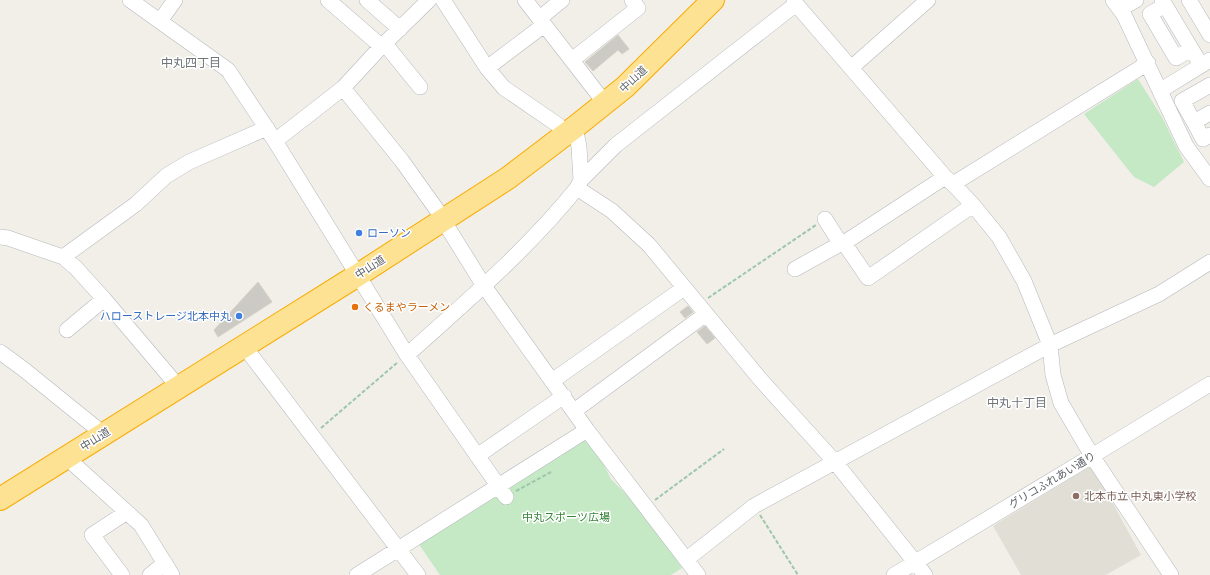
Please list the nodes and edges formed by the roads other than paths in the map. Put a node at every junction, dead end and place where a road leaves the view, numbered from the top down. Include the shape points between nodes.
1 (130, 0) edge
2 (175, 0) edge
3 (328, 0) edge
4 (368, 0) edge
5 (429, 0) edge
6 (443, 0) edge
7 (525, 0) edge
8 (562, 0) edge
9 (697, 0) edge
10 (713, 0) edge
11 (928, 0) edge
12 (1136, 0) edge
13 (1189, 0) edge
14 (639, 2) edge
15 (795, 2) edge
16 (1164, 3) edge
17 (1117, 5) edge
18 (160, 21) junction
19 (542, 22) junction
20 (400, 29) junction
21 (1210, 35) edge
22 (383, 45) junction
23 (572, 60) junction
24 (1148, 63) junction
25 (1207, 65) edge
26 (487, 68) junction
27 (851, 68) junction
28 (1210, 85) edge
29 (420, 87) dead end
30 (343, 88) junction
31 (1161, 90) junction
32 (598, 94) junction
33 (1210, 113) edge
34 (1194, 122) junction
35 (566, 126) junction
36 (267, 128) junction
37 (1210, 135) edge
38 (275, 141) junction
39 (1210, 179) edge
40 (949, 180) junction
41 (579, 184) junction
42 (973, 205) junction
43 (440, 215) junction
44 (825, 219) road end
45 (0, 237) edge
46 (844, 243) junction
47 (63, 257) junction
48 (1210, 262) edge
49 (795, 269) dead end
50 (354, 270) junction
51 (484, 286) junction
52 (684, 288) junction
53 (104, 298) junction
54 (702, 309) junction
55 (67, 330) dead end
56 (1050, 345) junction
57 (244, 346) junction
58 (0, 352) edge
59 (407, 355) junction
60 (171, 378) junction
61 (552, 381) junction
62 (1210, 384) edge
63 (564, 396) junction
64 (574, 411) junction
65 (95, 427) junction
66 (587, 430) junction
67 (477, 456) junction
68 (1092, 456) junction
69 (66, 457) junction
70 (834, 462) junction
71 (0, 486) edge
72 (505, 492) junction
73 (0, 499) edge
74 (127, 512) junction
75 (399, 548) junction
76 (686, 559) junction
77 (915, 562) junction
78 (168, 569) edge
79 (122, 575) edge
80 (150, 575) edge
81 (357, 575) edge
82 (418, 575) edge
83 (698, 575) edge
84 (894, 575) edge
85 (925, 575) edge
86 (1171, 575) edge

1 - 18 street
2 - 18 street
3 - 22 street
4 - 20 street
5 - 20 street
6 - 26 street
7 - 19 street
8 - 19 street
9 - 32 highway, 中山道
10 - 35 highway, 中山道 via 625,87
11 - 27 street
12 - 17 street
13 - 21 street
14 - 23 street
15 - 27 street
15 - 41 street via 616,145
16 - 25 street via 1191,49
17 - 24 street
18 - 36 street via 228,70
19 - 23 street
19 - 26 street
20 - 22 street
22 - 29 street
22 - 30 street
23 - 32 street
24 - 31 street
24 - 40 street
25 - 31 street
26 - 35 street via 504,88
27 - 40 street
28 - 34 street via 1182,101
30 - 38 street
30 - 43 street via 402,161
31 - 39 street via 1186,146
32 - 35 highway, 中山道
33 - 34 street
34 - 37 street via 1203,139
35 - 41 street via 579,147
35 - 43 highway, 中山道 via 508,178
36 - 38 street
36 - 47 street via 189,162 166,176 136,204
38 - 50 street
40 - 42 street
40 - 46 street
41 - 51 street via 556,214
41 - 52 street via 649,245
42 - 46 street via 868,278
42 - 56 street via 999,237 1024,280
43 - 50 highway, 中山道
43 - 51 street
44 - 46 street via 837,238
45 - 47 street
46 - 49 street
47 - 53 street
48 - 56 street via 1158,294
50 - 57 highway, 中山道
50 - 59 street
50 - 60 highway, 中山道
51 - 59 street
51 - 61 street
52 - 54 street
52 - 61 street
53 - 55 street
53 - 60 street
54 - 64 street
54 - 70 street
56 - 68 street via 1053,375 1061,403
56 - 70 street
57 - 69 highway, 中山道
57 - 75 street
58 - 65 street
59 - 67 street
60 - 65 highway, 中山道
61 - 63 street
62 - 68 street, グリコふれあい通り
63 - 64 street
63 - 67 street
64 - 66 street
65 - 71 highway, 中山道
66 - 72 street
66 - 76 street
67 - 72 street
68 - 77 street, グリコふれあい通り
68 - 86 street
69 - 73 highway, 中山道
69 - 74 street
70 - 76 street via 754,506
70 - 77 street
72 - 75 street
74 - 78 street via 141,524
74 - 79 street via 92,535
75 - 81 street
75 - 82 street
76 - 83 street
77 - 84 street, グリコふれあい通り
77 - 85 street
78 - 80 street

